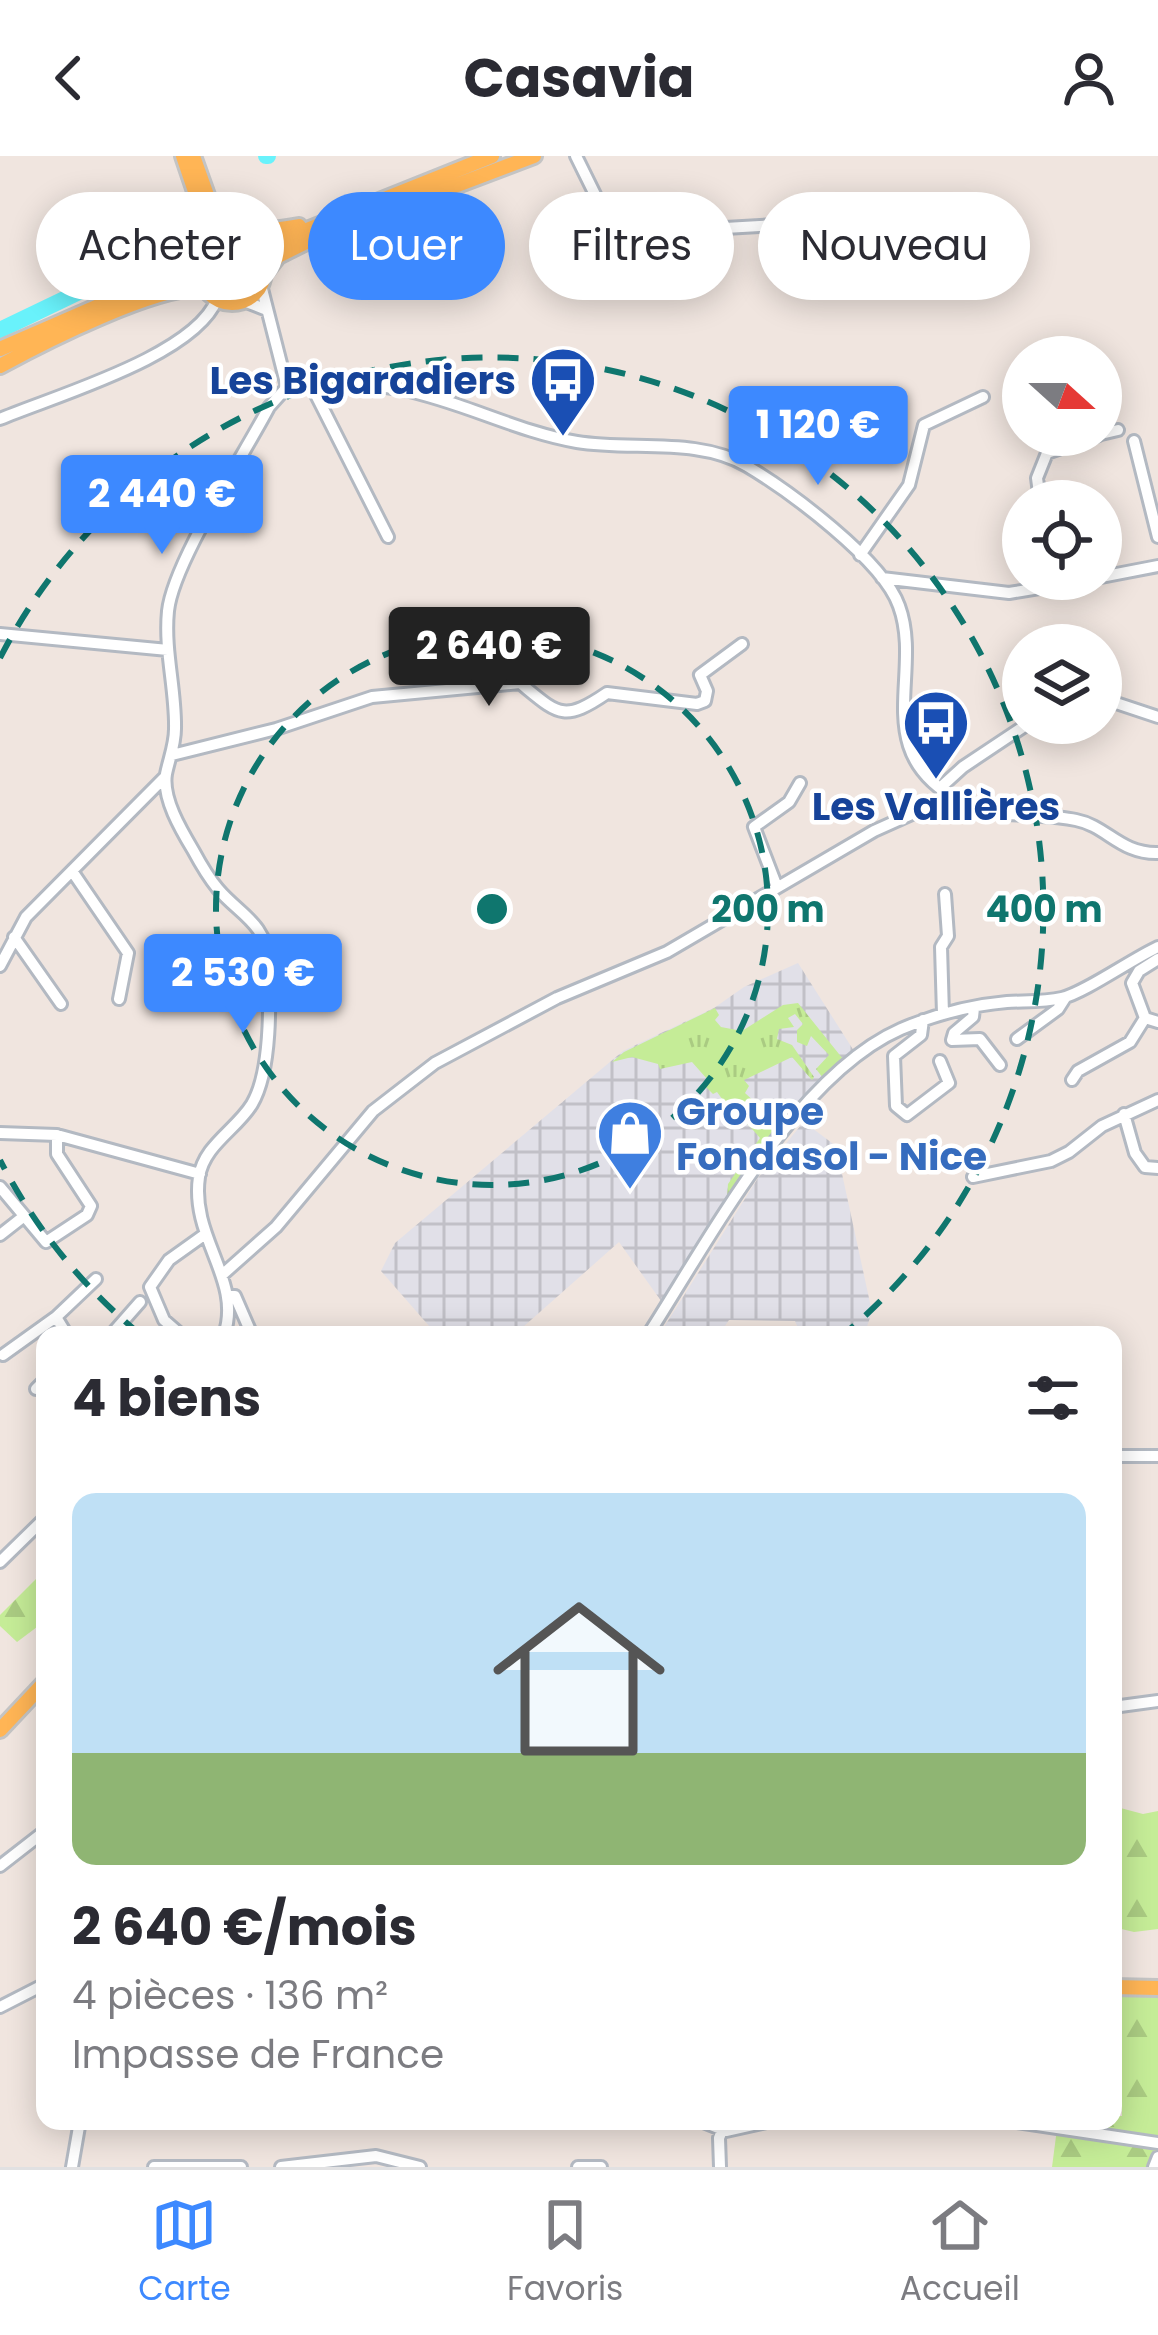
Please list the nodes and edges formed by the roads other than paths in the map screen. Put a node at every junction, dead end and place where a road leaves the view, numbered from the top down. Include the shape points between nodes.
1 (183, 156) edge
2 (194, 156) edge
3 (492, 156) edge
4 (534, 156) edge
5 (576, 156) edge
6 (199, 192) edge
7 (202, 192) edge
8 (398, 192) edge
9 (758, 226) edge
10 (284, 253) edge
11 (110, 300) edge
12 (151, 300) edge
13 (210, 300) edge
14 (223, 300) edge
15 (265, 300) edge
16 (244, 301) joint
17 (266, 310) junction
18 (0, 349) edge
19 (0, 366) edge
20 (312, 386) junction
21 (287, 387) junction
22 (982, 397) dead end
23 (0, 419) edge
24 (1134, 441) dead end
25 (388, 537) dead end
26 (1158, 537) edge
27 (860, 555) junction
28 (1158, 566) edge
29 (1122, 573) edge
30 (882, 578) junction
31 (1002, 592) edge
32 (0, 634) edge
33 (742, 644) dead end
34 (169, 650) junction
35 (1122, 705) edge
36 (1158, 716) edge
37 (1002, 741) edge
38 (172, 755) junction
39 (165, 777) junction
40 (800, 783) dead end
41 (940, 787) junction
42 (952, 796) junction
43 (1158, 854) edge
44 (72, 871) junction
45 (777, 887) junction
46 (945, 894) dead end
47 (14, 937) junction
48 (1157, 952) edge
49 (0, 966) edge
50 (1065, 998) junction
51 (119, 999) dead end
52 (62, 1004) dead end
53 (974, 1008) junction
54 (944, 1014) junction
55 (1144, 1018) junction
56 (923, 1020) junction
57 (1158, 1022) edge
58 (1017, 1039) dead end
59 (940, 1060) dead end
60 (1000, 1065) dead end
61 (1072, 1080) dead end
62 (1158, 1100) edge
63 (1124, 1114) junction
64 (0, 1133) edge
65 (57, 1136) junction
66 (1158, 1168) edge
67 (200, 1174) junction
68 (973, 1177) dead end
69 (0, 1187) edge
70 (23, 1217) junction
71 (0, 1235) edge
72 (203, 1235) junction
73 (222, 1275) junction
74 (96, 1279) dead end
75 (228, 1296) junction
76 (140, 1302) dead end
77 (56, 1317) junction
78 (43, 1326) edge
79 (62, 1326) edge
80 (119, 1326) edge
81 (171, 1326) edge
82 (226, 1326) edge
83 (248, 1326) edge
84 (655, 1326) edge
85 (36, 1331) edge
86 (3, 1355) dead end
87 (1122, 1456) edge
88 (1158, 1456) edge
89 (36, 1527) edge
90 (0, 1562) edge
91 (36, 1692) edge
92 (1158, 1701) edge
93 (1122, 1706) edge
94 (0, 1730) edge
95 (36, 1836) edge
96 (0, 1866) edge
97 (1122, 1988) edge
98 (1158, 1988) edge
99 (36, 1989) edge
100 (0, 2007) edge
101 (78, 2130) edge
102 (721, 2130) edge
103 (1068, 2130) edge
104 (1158, 2144) edge
105 (1158, 2157) edge
106 (71, 2167) edge
107 (154, 2167) edge
108 (170, 2167) edge
109 (241, 2167) edge
110 (281, 2167) edge
111 (420, 2167) edge
112 (578, 2167) edge
113 (602, 2167) edge
114 (720, 2167) edge
115 (1154, 2167) edge

1 - 6 main road
2 - 7 main road
3 - 8 main road
4 - 10 main road
5 - 9 street via 621,234
11 - 18 main road
12 - 19 main road
13 - 23 street via 207,315 134,368
14 - 16 main road
15 - 17 street
16 - 17 street
17 - 21 street
20 - 21 street
20 - 25 street
20 - 27 street via 385,387 574,442 729,458
21 - 34 street via 177,580
22 - 27 street via 925,425 909,485
24 - 26 street
27 - 30 street
28 - 29 street
30 - 31 street
30 - 41 street via 903,620 909,743
32 - 34 street
33 - 38 street via 700,676 705,701 697,704 607,693 564,714 520,683 411,691
34 - 38 street
35 - 36 street
37 - 41 street
38 - 39 street
39 - 44 street
39 - 67 street via 193,852 256,923 267,954 262,1078
40 - 45 street via 789,802 754,827
41 - 42 street
42 - 43 street via 1009,815 1077,820 1128,848
42 - 45 street
44 - 47 street
44 - 51 street via 128,953
45 - 73 street via 668,952 557,998 435,1063 373,1111 276,1227
46 - 54 street
47 - 49 street
47 - 52 street
48 - 50 street
48 - 55 street via 1132,982
50 - 53 street
50 - 58 street
53 - 54 street
53 - 60 street via 952,1040 980,1039
54 - 56 street
55 - 57 street
55 - 61 street via 1130,1042
56 - 59 street via 922,1035 894,1056 896,1106 907,1114 950,1083
56 - 84 street via 872,1045 802,1111 752,1172
62 - 63 street
63 - 66 street via 1135,1153 1145,1167
63 - 68 street via 1051,1161
64 - 65 street
65 - 67 street
65 - 70 street via 57,1154 91,1206 46,1242
67 - 72 street
69 - 70 street
70 - 71 street
72 - 73 street
72 - 81 street via 169,1259 149,1287
73 - 75 street
74 - 77 street
75 - 82 street
75 - 83 street via 236,1296
76 - 80 street
77 - 78 street
77 - 79 street
85 - 86 street
87 - 88 street
89 - 90 street
91 - 94 main road
92 - 93 street
95 - 96 street
97 - 98 main road
99 - 100 street
101 - 106 street
102 - 114 street
103 - 104 street
105 - 115 street
107 - 108 street
108 - 109 street
110 - 111 street via 376,2156
112 - 113 street

